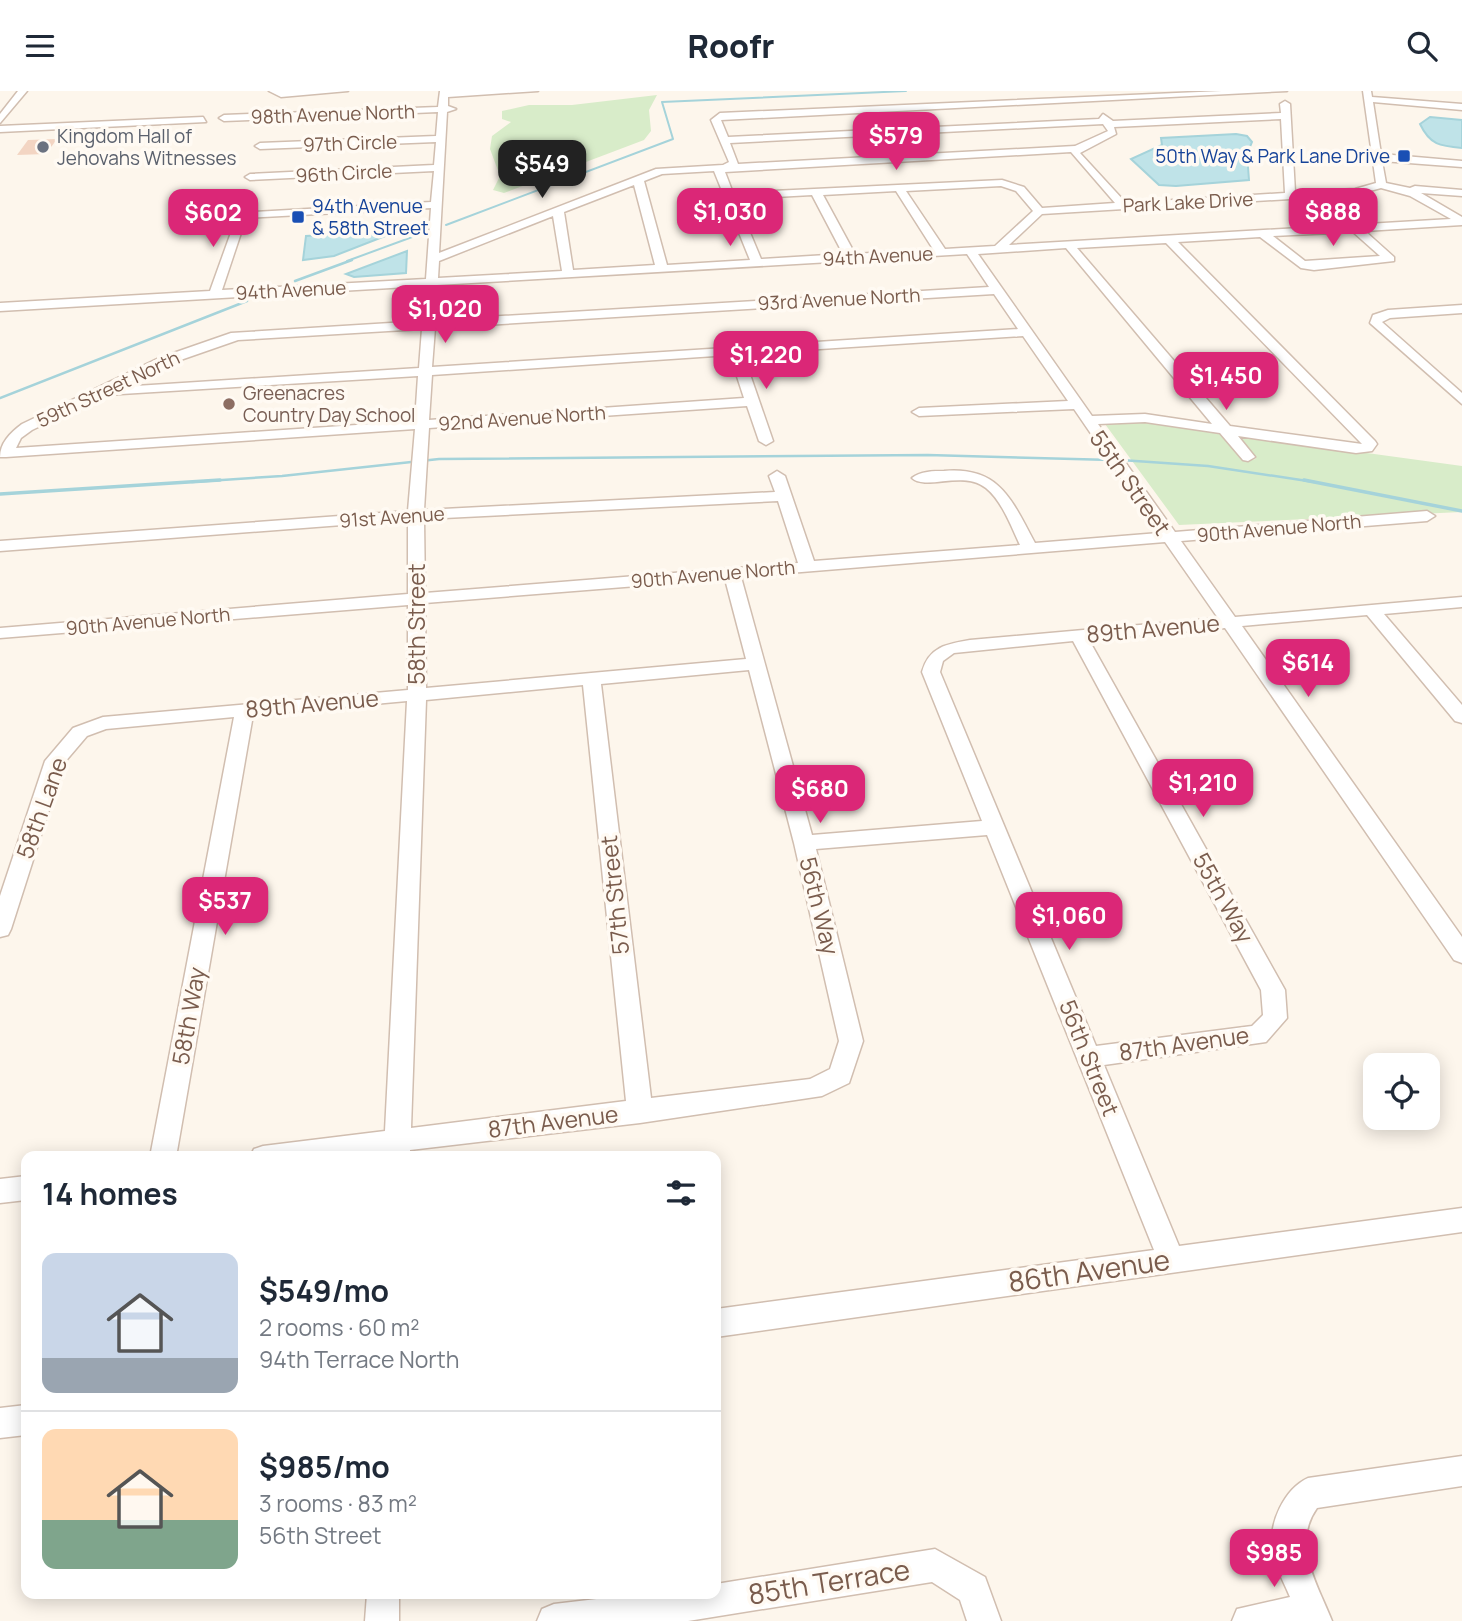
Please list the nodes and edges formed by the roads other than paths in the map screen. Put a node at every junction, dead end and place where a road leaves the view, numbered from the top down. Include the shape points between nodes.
1 (344, 91) edge
2 (529, 91) edge
3 (534, 91) edge
4 (1118, 91) edge
5 (1284, 91) edge
6 (273, 92) edge
7 (21, 93) edge
8 (444, 93) edge
9 (1366, 95) edge
10 (0, 96) edge
11 (861, 96) dead end
12 (1083, 97) junction
13 (1126, 99) junction
14 (1462, 107) edge
15 (871, 108) junction
16 (447, 109) junction
17 (1286, 115) junction
18 (224, 118) dead end
19 (0, 120) edge
20 (203, 120) dead end
21 (1109, 123) junction
22 (0, 129) edge
23 (440, 139) junction
24 (725, 140) junction
25 (260, 146) dead end
26 (1076, 149) junction
27 (1376, 157) junction
28 (1462, 164) edge
29 (729, 167) junction
30 (439, 168) junction
31 (250, 177) dead end
32 (638, 179) junction
33 (1381, 185) junction
34 (899, 188) junction
35 (1403, 188) junction
36 (816, 192) junction
37 (1462, 193) edge
38 (729, 196) junction
39 (1290, 196) junction
40 (1122, 205) junction
41 (436, 211) junction
42 (558, 211) junction
43 (1039, 211) junction
44 (1462, 222) edge
45 (1354, 228) junction
46 (1263, 234) junction
47 (1169, 239) junction
48 (1069, 245) junction
49 (998, 249) junction
50 (970, 251) junction
51 (941, 252) junction
52 (851, 258) junction
53 (434, 259) junction
54 (757, 263) junction
55 (662, 268) junction
56 (568, 274) junction
57 (433, 281) junction
58 (996, 290) junction
59 (215, 294) junction
60 (0, 307) edge
61 (1462, 309) edge
62 (429, 324) junction
63 (1026, 332) junction
64 (221, 339) joint
65 (734, 351) junction
66 (427, 371) junction
67 (96, 393) junction
68 (1462, 400) edge
69 (751, 402) junction
70 (1077, 405) junction
71 (919, 412) dead end
72 (1087, 420) junction
73 (425, 424) junction
74 (1225, 430) junction
75 (766, 441) dead end
76 (3, 453) edge
77 (1248, 457) dead end
78 (778, 476) dead end
79 (920, 478) dead end
80 (784, 496) junction
81 (416, 515) junction
82 (1427, 516) dead end
83 (1167, 537) junction
84 (0, 546) edge
85 (1030, 548) junction
86 (808, 566) junction
87 (732, 573) junction
88 (417, 599) junction
89 (1462, 602) edge
90 (1371, 609) junction
91 (1230, 622) junction
92 (0, 633) edge
93 (1078, 635) junction
94 (971, 645) joint
95 (756, 664) junction
96 (591, 679) junction
97 (417, 694) junction
98 (245, 710) junction
99 (1462, 717) edge
100 (80, 732) joint
101 (996, 827) junction
102 (804, 843) junction
103 (0, 929) edge
104 (1462, 954) edge
105 (1275, 1018) joint
106 (1088, 1057) junction
107 (840, 1076) joint
108 (640, 1112) junction
109 (397, 1149) edge
110 (164, 1151) edge
111 (364, 1151) edge
112 (21, 1189) edge
113 (0, 1191) edge
114 (1462, 1220) edge
115 (1171, 1259) junction
116 (721, 1322) edge
117 (21, 1421) edge
118 (0, 1423) edge
119 (1462, 1471) edge
120 (383, 1599) edge
121 (687, 1613) edge
122 (1312, 1615) edge
123 (382, 1621) edge
124 (554, 1621) edge
125 (984, 1621) edge
126 (1249, 1621) edge

1 - 6 street
2 - 3 street
2 - 8 street
4 - 13 street
5 - 13 street
5 - 17 street
7 - 10 street
7 - 19 street
8 - 16 street, 58th Street
9 - 14 street
9 - 27 street
11 - 15 street
12 - 13 street
12 - 15 street
12 - 21 street
15 - 24 street via 720,116 716,120
16 - 18 street, 98th Avenue North
16 - 23 street, 58th Street
17 - 21 street
17 - 39 street
20 - 22 street
21 - 24 street
21 - 26 street via 1113,132
23 - 25 street, 97th Circle
23 - 30 street, 58th Street
24 - 29 street via 733,159
26 - 29 street
26 - 40 street via 1077,157
27 - 28 street
27 - 33 street
29 - 32 street via 660,171
29 - 38 street via 719,171
30 - 31 street, 96th Circle
30 - 41 street, 58th Street
32 - 42 street
32 - 55 street
33 - 35 street
33 - 39 street, Park Lake Drive via 1355,192
34 - 36 street
34 - 43 street via 1002,183 1020,189
34 - 51 street
35 - 37 street
35 - 44 street
36 - 38 street
36 - 52 street
38 - 54 street
39 - 40 street, Park Lake Drive
40 - 43 street, Park Lake Drive
41 - 53 street, 58th Street
41 - 59 street via 242,215
42 - 53 street
42 - 56 street
43 - 49 street
44 - 45 street, 94th Avenue
45 - 46 street, 94th Avenue
45 - 46 street via 1390,259 1301,264
46 - 47 street, 94th Avenue
47 - 48 street, 94th Avenue
47 - 74 street via 1370,444 1367,448
48 - 49 street, 94th Avenue
48 - 74 street
49 - 50 street, 94th Avenue
50 - 51 street, 94th Avenue
50 - 58 street, 55th Street
51 - 52 street, 94th Avenue
52 - 54 street, 94th Avenue
53 - 57 street, 58th Street
54 - 55 street, 94th Avenue
55 - 56 street, 94th Avenue
56 - 57 street, 94th Avenue
57 - 59 street, 94th Avenue
57 - 62 street, 58th Street
58 - 62 street, 93rd Avenue North
58 - 63 street, 55th Street
59 - 60 street, 94th Avenue
61 - 68 street via 1388,314 1376,323
62 - 64 street, 93rd Avenue North
62 - 66 street, 58th Street
63 - 65 street
63 - 70 street, 55th Street
64 - 67 street, 59th Street North
65 - 66 street
65 - 69 street
66 - 67 street
66 - 73 street, 58th Street
67 - 76 street, 59th Street North via 27,427
69 - 73 street, 92nd Avenue North
69 - 75 street
70 - 71 street
70 - 72 street, 55th Street
72 - 74 street via 1145,418
72 - 83 street, 55th Street
73 - 76 street, 92nd Avenue North
73 - 81 street, 58th Street
74 - 77 street
78 - 80 street
79 - 85 street via 974,474 993,482
80 - 81 street, 91st Avenue
80 - 86 street
81 - 84 street, 91st Avenue
81 - 88 street, 58th Street
82 - 83 street, 90th Avenue North
83 - 85 street, 90th Avenue North
83 - 91 street, 55th Street
85 - 86 street, 90th Avenue North
86 - 87 street, 90th Avenue North
87 - 88 street, 90th Avenue North
87 - 95 street, 56th Way
88 - 92 street, 90th Avenue North
88 - 97 street, 58th Street
89 - 90 street, 89th Avenue
90 - 91 street, 89th Avenue
90 - 99 street
91 - 93 street, 89th Avenue
91 - 104 street, 55th Street
93 - 94 street, 89th Avenue
93 - 105 street, 55th Way via 1273,990
94 - 101 street, 56th Street via 949,649 935,658 932,672
95 - 96 street, 89th Avenue
95 - 102 street, 56th Way
96 - 97 street, 89th Avenue
96 - 108 street, 57th Street
97 - 98 street, 89th Avenue
97 - 109 street, 58th Street
98 - 100 street, 89th Avenue via 103,723
98 - 110 street, 58th Way
100 - 103 street, 58th Lane via 55,761
101 - 102 street
101 - 106 street, 56th Street
102 - 107 street, 56th Way via 851,1041
105 - 106 street, 87th Avenue via 1258,1035
106 - 115 street, 56th Street
107 - 108 street, 87th Avenue via 813,1089
108 - 109 street, 87th Avenue
109 - 111 street, 87th Avenue
112 - 113 street
114 - 115 street, 86th Avenue
115 - 116 street, 86th Avenue
117 - 118 street
119 - 122 street via 1308,1494 1292,1516 1288,1549
120 - 123 street
121 - 124 street, 85th Terrace
121 - 125 street, 85th Terrace via 935,1565 973,1589
122 - 126 street

